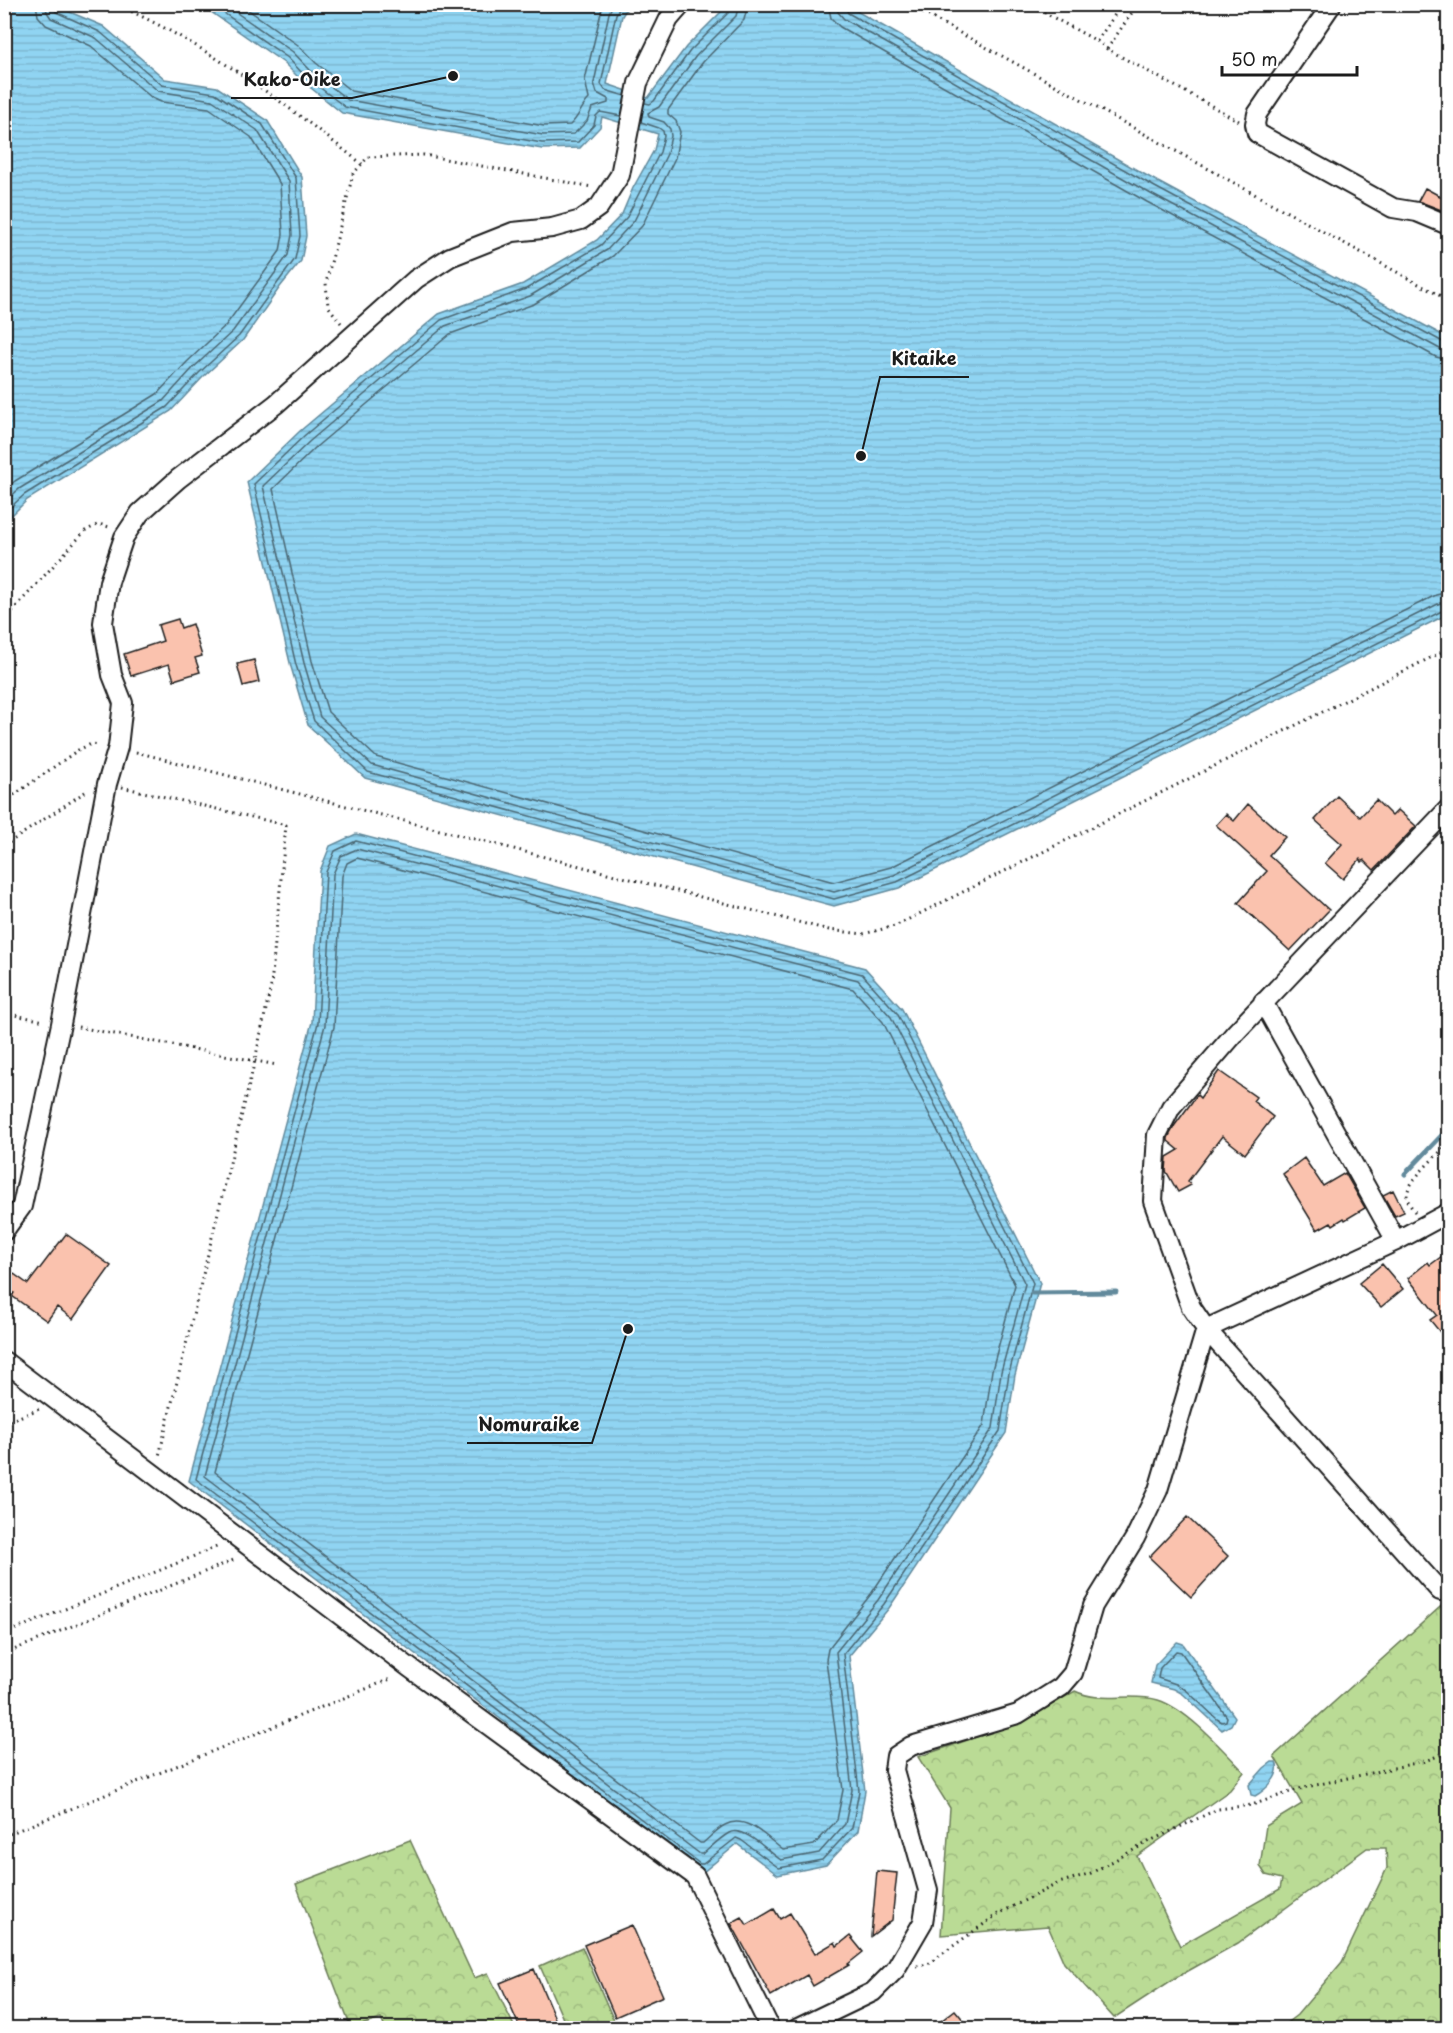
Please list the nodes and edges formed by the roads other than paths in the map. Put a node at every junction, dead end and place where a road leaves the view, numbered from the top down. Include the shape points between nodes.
1 (682, 4) edge
2 (1332, 4) edge
3 (1449, 225) edge
4 (1449, 809) edge
5 (1263, 1002) junction
6 (1447, 1218) edge
7 (4, 1231) edge
8 (1396, 1241) junction
9 (1206, 1329) junction
10 (4, 1361) edge
11 (1440, 1591) dead end
12 (770, 2028) edge
13 (798, 2028) edge

1 - 7 street via 669,20 638,83 620,175 599,207 581,220 513,232 450,257 416,279 276,404 178,478 140,513 124,537 109,582 103,623 112,675 123,703 118,747 106,784 22,1206
2 - 3 street via 1257,114 1257,133 1393,208 1417,212
4 - 5 street
5 - 8 street
5 - 9 street via 1171,1107 1157,1135 1153,1201 1191,1307
6 - 8 street
8 - 9 street
9 - 11 street
9 - 13 street via 1158,1490 1135,1538 1093,1606 1073,1673 1061,1687 1018,1714 911,1746 896,1756 894,1770 928,1890 923,1922 895,1970 873,1992
10 - 12 street via 251,1550 695,1876

